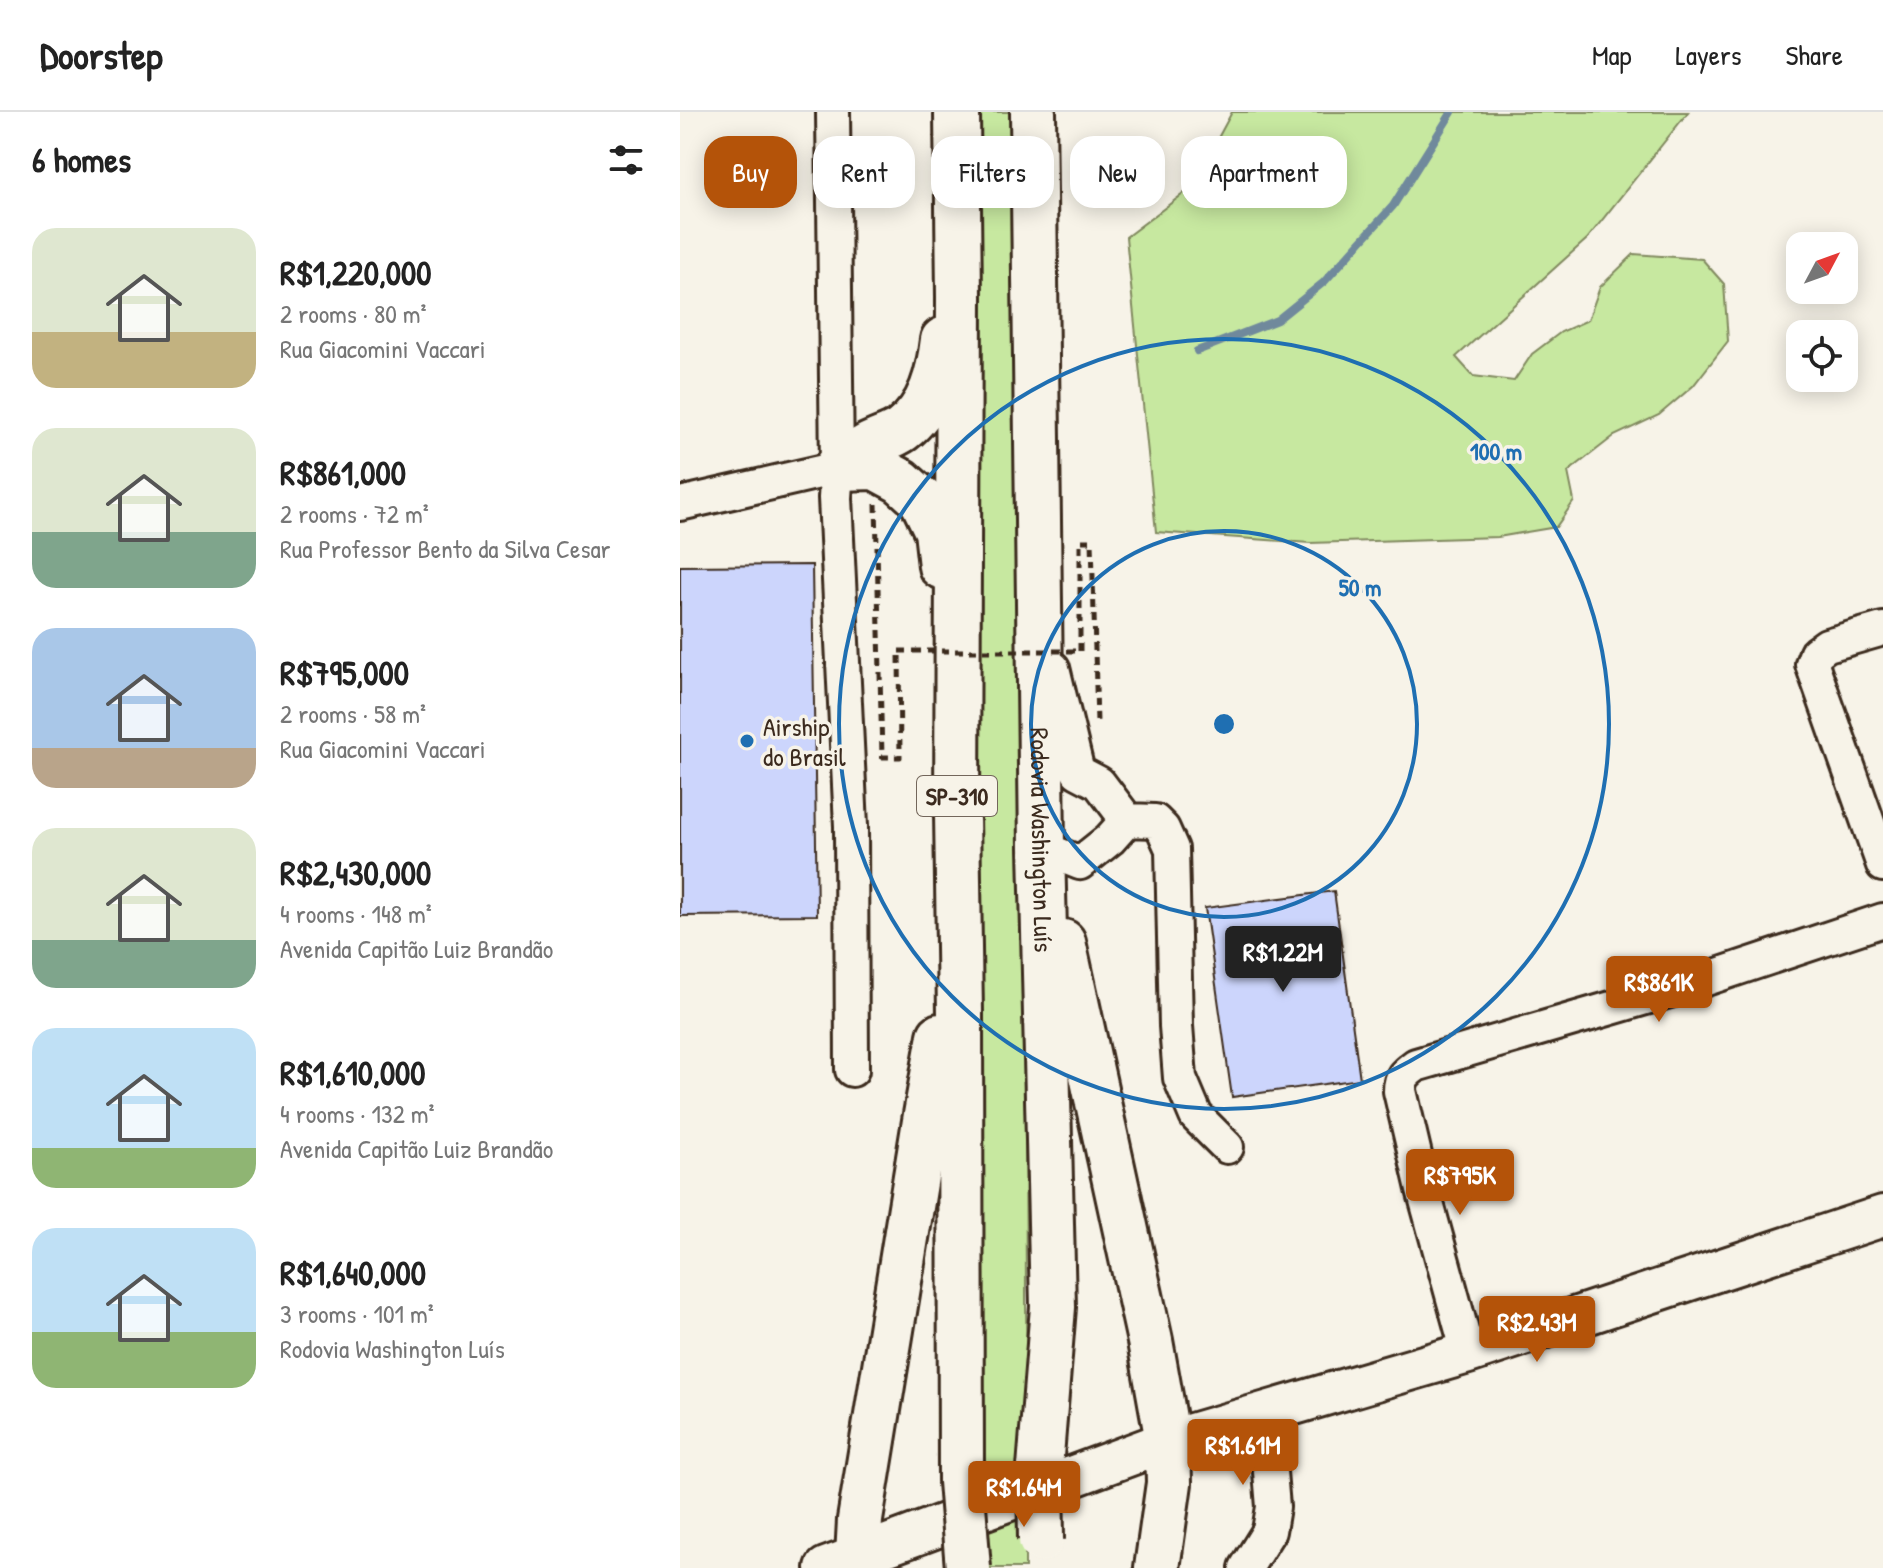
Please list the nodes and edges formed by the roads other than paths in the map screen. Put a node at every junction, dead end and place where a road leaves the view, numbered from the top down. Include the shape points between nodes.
1 (833, 112) edge
2 (957, 112) edge
3 (1033, 112) edge
4 (959, 297) junction
5 (856, 468) junction
6 (680, 504) edge
7 (1038, 605) junction
8 (1883, 629) edge
9 (956, 683) junction
10 (957, 814) junction
11 (1127, 820) junction
12 (1042, 848) junction
13 (1883, 865) edge
14 (1883, 920) edge
15 (852, 1070) dead end
16 (1227, 1147) dead end
17 (1883, 1216) edge
18 (1468, 1353) junction
19 (1265, 1413) junction
20 (1168, 1441) junction
21 (1041, 1554) edge
22 (848, 1564) edge
23 (968, 1568) edge
24 (1157, 1568) edge
25 (1246, 1568) edge

1 - 5 street
2 - 4 highway, SP-310
3 - 7 highway, Rodovia Washington Luís
4 - 5 highway via 944,331 930,395 901,431 867,447
4 - 9 highway, SP-310
5 - 6 street
5 - 9 highway via 901,481 922,500 937,531
5 - 15 street via 835,498 851,826
7 - 11 street via 1078,772 1099,783
7 - 12 highway, Rodovia Washington Luís
8 - 13 street via 1827,645 1812,664
9 - 10 highway, SP-310
10 - 22 highway via 946,1004 860,1520
10 - 23 highway, SP-310, bridge via 961,1481
11 - 12 street via 1080,863
11 - 16 street via 1155,821 1172,849 1180,1078 1196,1116
12 - 20 highway
12 - 21 highway, Rodovia Washington Luís, bridge via 1053,1307 1040,1468
14 - 18 street via 1673,990 1416,1065 1405,1073 1400,1091
17 - 18 main road
18 - 19 main road
19 - 20 main road
19 - 25 street via 1273,1507 1269,1531
20 - 22 main road
20 - 24 highway via 1169,1483

